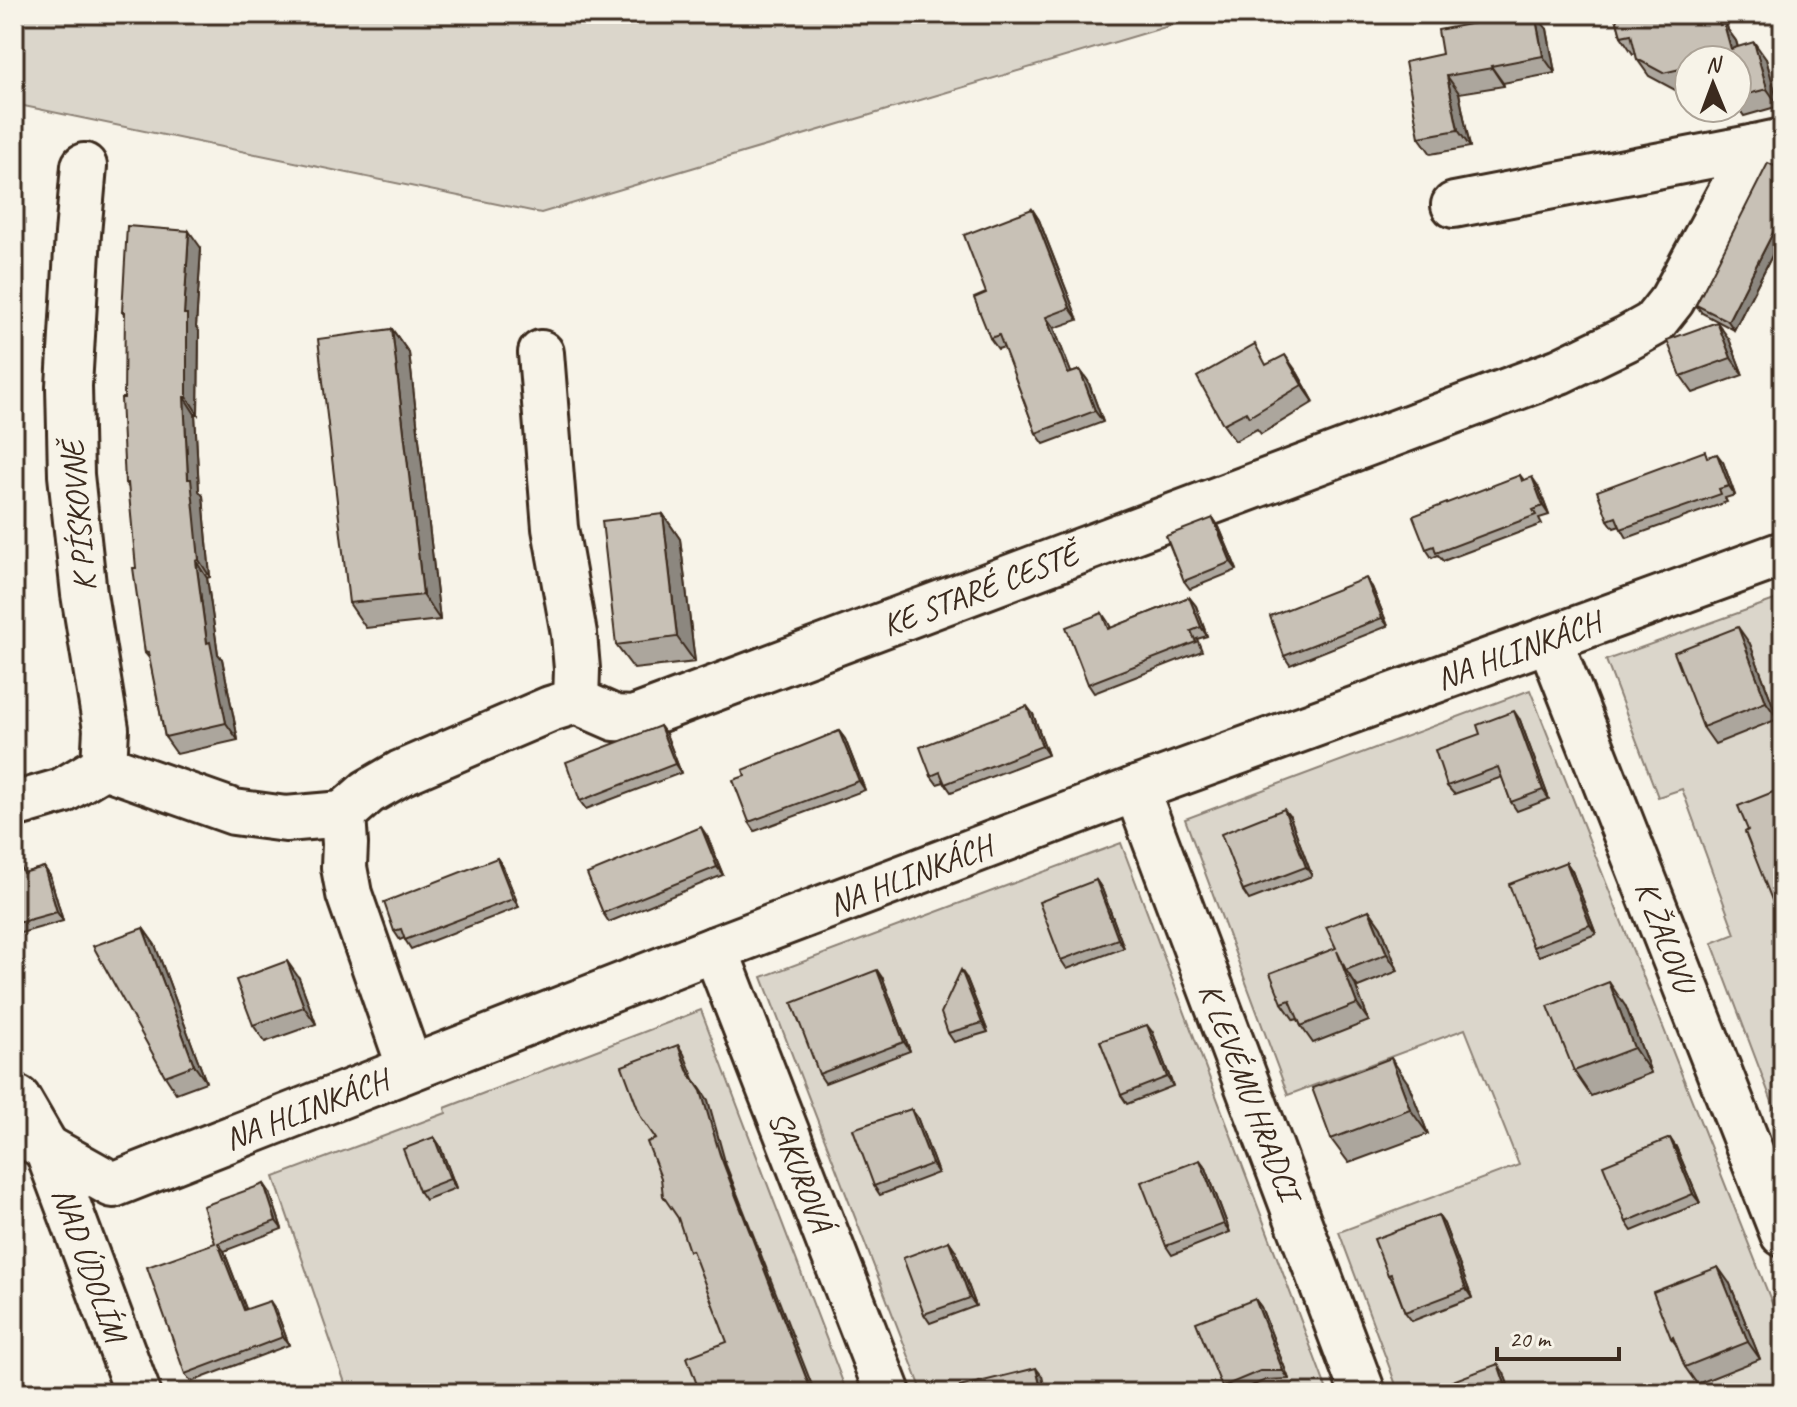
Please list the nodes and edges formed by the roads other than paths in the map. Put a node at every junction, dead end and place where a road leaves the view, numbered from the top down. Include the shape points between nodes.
1 (1769, 144) edge
2 (84, 166) dead end
3 (1454, 205) dead end
4 (541, 353) dead end
5 (1783, 554) edge
6 (1549, 639) junction
7 (576, 701) junction
8 (104, 766) junction
9 (1136, 789) junction
10 (14, 805) edge
11 (343, 814) junction
12 (715, 949) junction
13 (410, 1068) junction
14 (14, 1097) edge
15 (31, 1142) edge
16 (1783, 1234) edge
17 (138, 1393) edge
18 (888, 1393) edge
19 (1363, 1393) edge

1 - 3 street
1 - 7 street, KE STARÉ CESTĚ via 1653,324 1560,371 633,719 615,718
2 - 8 street, K PÍSKOVNĚ via 69,386 71,475 106,729
4 - 7 street via 555,528 574,634
5 - 6 street, NA HLINKÁCH
6 - 9 street, NA HLINKÁCH
6 - 16 street, K ŽALOVU
7 - 11 street via 401,773
8 - 10 street via 62,791
8 - 11 street via 234,812 286,819
9 - 12 street, NA HLINKÁCH
9 - 19 street, K LEVÉMU HRADCI
11 - 13 street via 349,894
12 - 13 street, NA HLINKÁCH
12 - 18 street, SAKUROVÁ
13 - 15 street, NA HLINKÁCH via 113,1185
14 - 15 street, NAD ÚDOLÍM
15 - 17 street, NAD ÚDOLÍM

